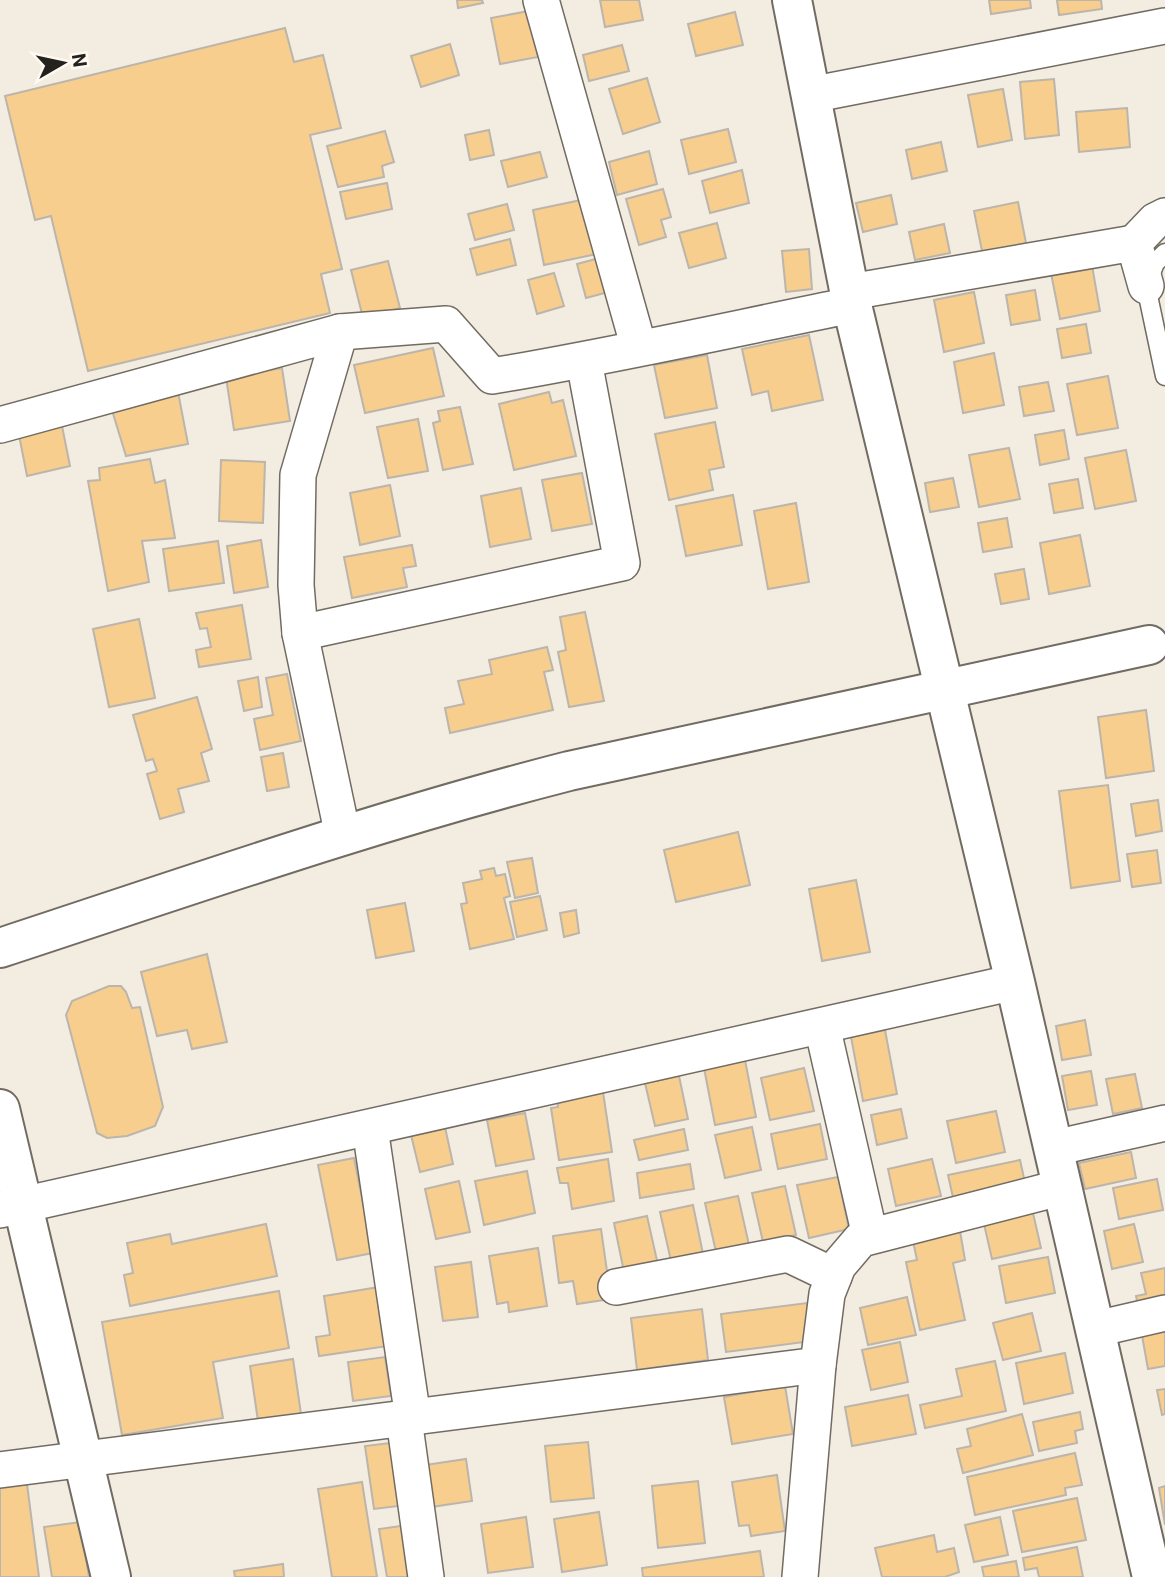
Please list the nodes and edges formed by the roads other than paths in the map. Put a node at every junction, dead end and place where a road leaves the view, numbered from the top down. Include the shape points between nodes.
1 (541, 0) edge
2 (792, 0) edge
3 (1165, 26) edge
4 (810, 94) junction
5 (1165, 216) edge
6 (1149, 248) edge
7 (1146, 286) joint
8 (851, 298) junction
9 (340, 332) junction
10 (639, 348) junction
11 (584, 361) junction
12 (1165, 376) edge
13 (0, 425) edge
14 (300, 633) junction
15 (1157, 642) edge
16 (945, 689) junction
17 (343, 836) junction
18 (0, 948) edge
19 (1015, 982) junction
20 (822, 1026) junction
21 (0, 1110) edge
22 (1165, 1123) edge
23 (370, 1128) junction
24 (1054, 1148) junction
25 (1063, 1187) junction
26 (11, 1208) edge
27 (870, 1237) junction
28 (834, 1276) junction
29 (616, 1287) dead end
30 (1165, 1313) edge
31 (1096, 1329) junction
32 (818, 1365) junction
33 (408, 1418) junction
34 (84, 1459) junction
35 (0, 1470) edge
36 (111, 1577) edge
37 (426, 1577) edge
38 (800, 1577) edge
39 (1152, 1577) edge

1 - 10 street
2 - 4 street
3 - 4 street
4 - 8 street
5 - 6 street via 1155,221
6 - 7 street
6 - 8 street
7 - 12 lane
8 - 10 street
8 - 16 street
9 - 11 street via 446,324 492,376
9 - 13 street
9 - 14 street via 298,475
10 - 11 street
11 - 14 street via 622,563
14 - 17 street
15 - 16 street
16 - 17 street via 569,771
16 - 19 street
17 - 18 street
19 - 20 street
19 - 24 street
20 - 23 street
20 - 27 street
21 - 26 street
22 - 24 street
23 - 26 street
23 - 33 street
24 - 25 street
25 - 27 street
25 - 31 street
26 - 34 street
27 - 28 street via 861,1239
28 - 29 street via 788,1254
28 - 32 street via 827,1294
30 - 31 street
31 - 39 street
32 - 33 street
32 - 38 street
33 - 34 street
33 - 37 street
34 - 35 street
34 - 36 street

